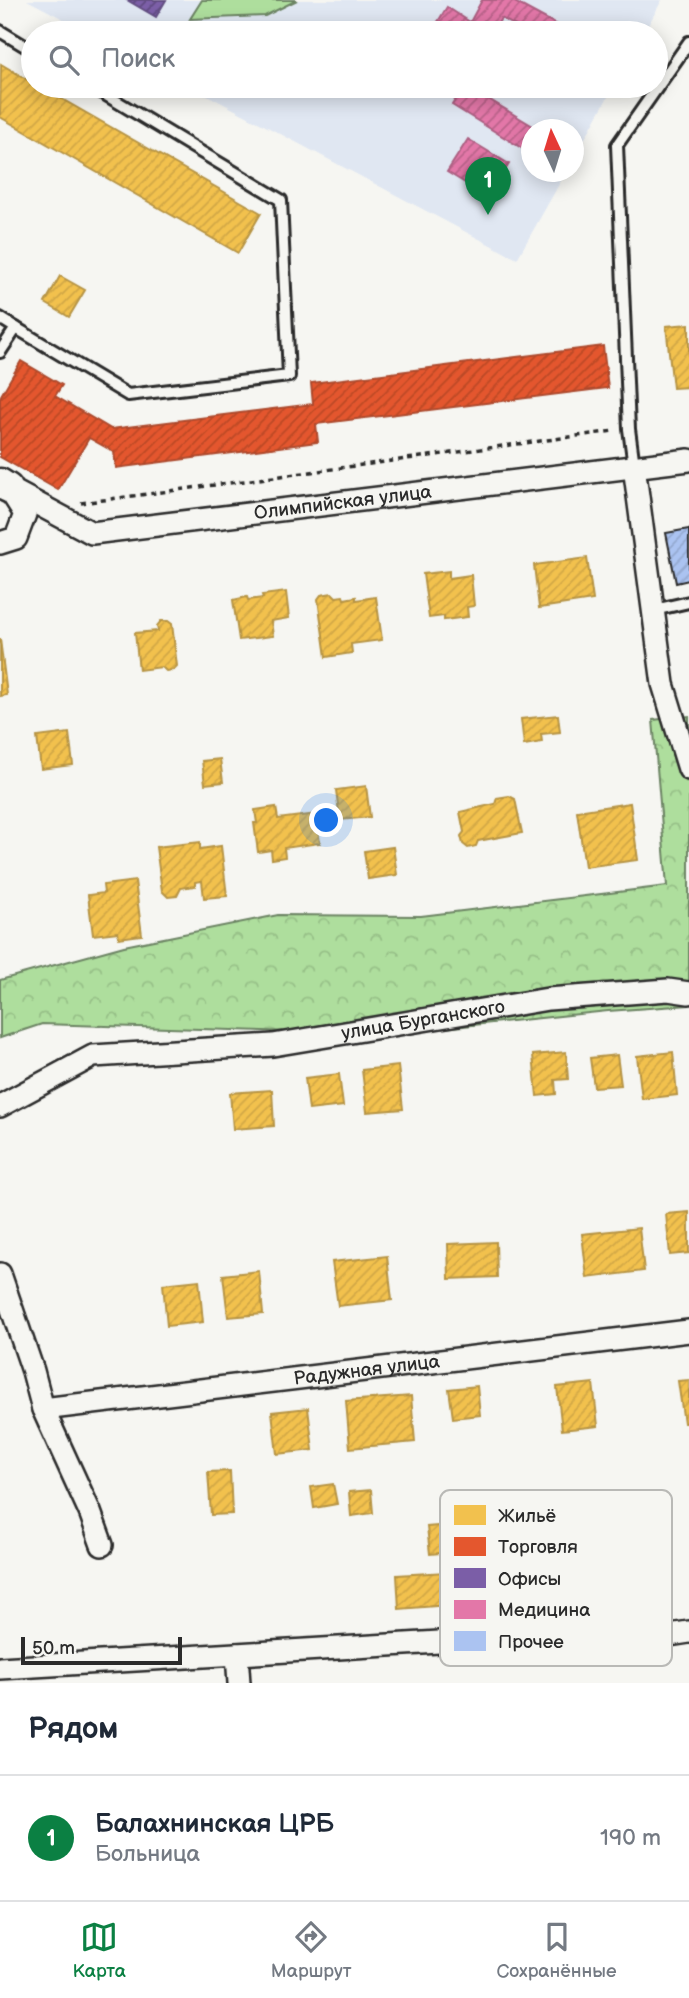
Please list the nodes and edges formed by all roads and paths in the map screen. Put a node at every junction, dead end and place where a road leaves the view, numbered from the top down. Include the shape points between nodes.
1 (0, 31) edge
2 (689, 42) edge
3 (21, 44) edge
4 (668, 72) edge
5 (111, 98) edge
6 (650, 98) edge
7 (0, 318) edge
8 (16, 328) junction
9 (0, 352) edge
10 (629, 429) junction
11 (689, 460) edge
12 (634, 466) junction
13 (4, 486) edge
14 (44, 508) junction
15 (0, 543) edge
16 (689, 602) edge
17 (654, 610) junction
18 (689, 769) edge
19 (689, 993) edge
20 (0, 1107) edge
21 (0, 1274) edge
22 (689, 1331) edge
23 (43, 1409) junction
24 (102, 1545) dead end
25 (440, 1642) edge
26 (237, 1654) junction
27 (0, 1668) edge
28 (240, 1683) edge

1 - 3 lane
2 - 4 lane
5 - 8 lane via 281,200 289,376 128,395
6 - 10 lane via 617,145
7 - 8 lane
8 - 9 lane
10 - 12 lane
10 - 14 path
11 - 12 street, Олимпийская улица
12 - 14 street, Олимпийская улица via 92,533
12 - 17 street
13 - 14 street, Олимпийская улица
13 - 15 street, Олимпийская улица via 24,513 16,538
16 - 17 lane
17 - 18 street via 663,684
19 - 20 street, улица Бурганского via 668,990 548,999 273,1045 93,1056
21 - 23 street
22 - 23 street, Радужная улица
23 - 24 street
25 - 26 street
26 - 27 street
26 - 28 street

